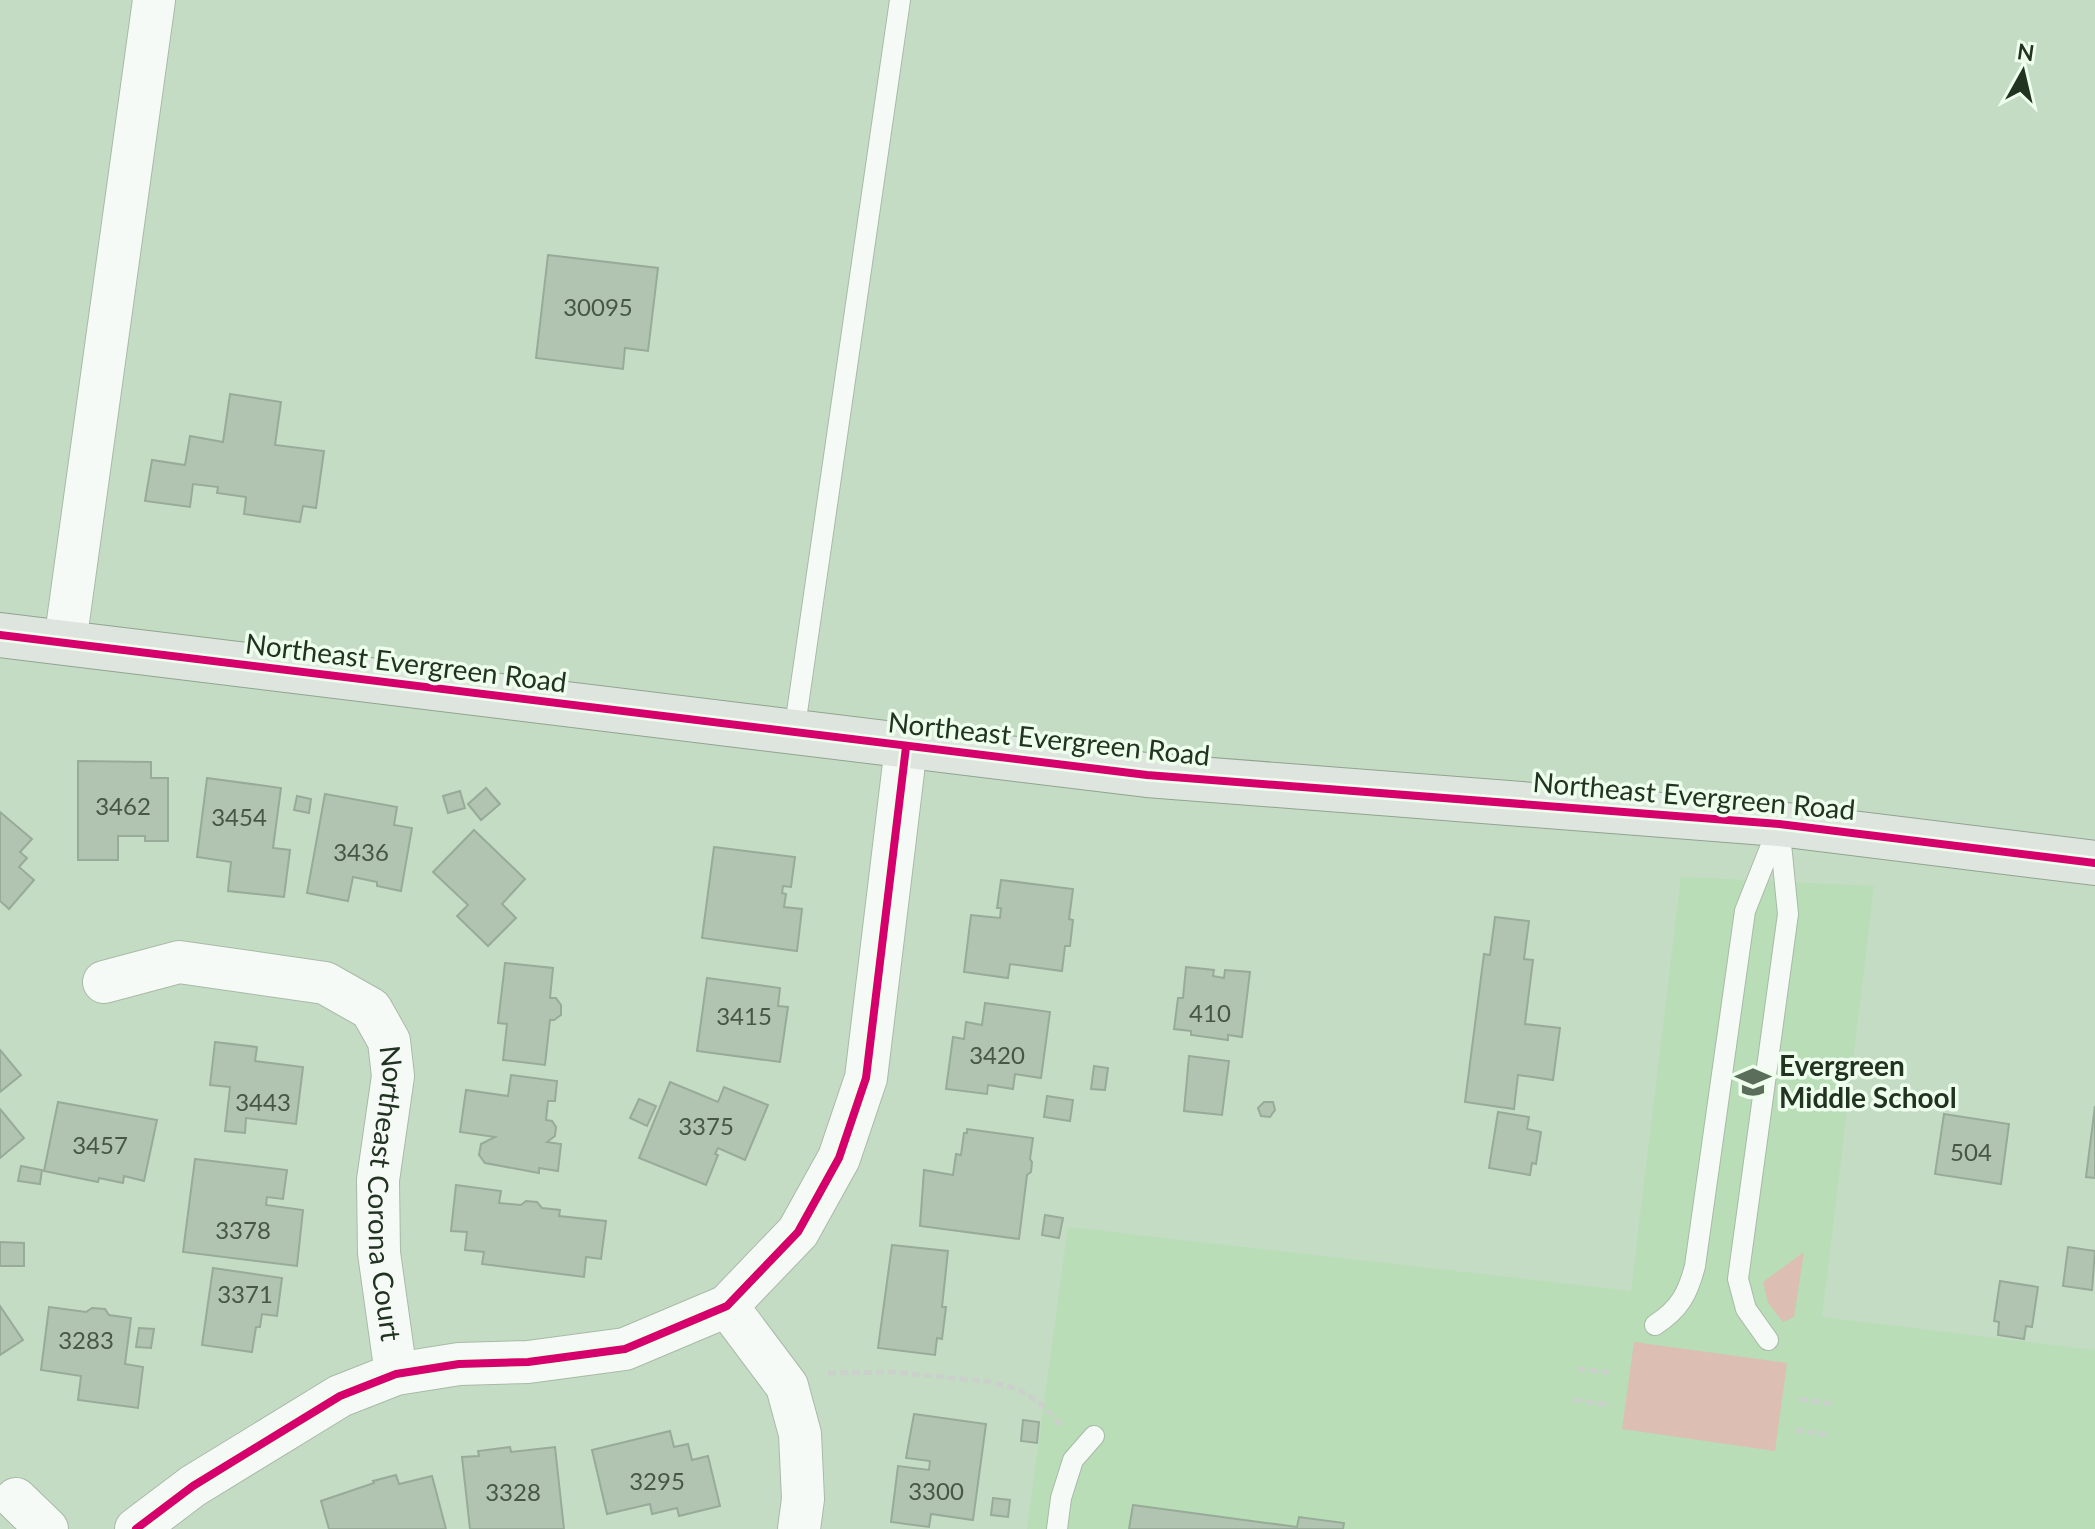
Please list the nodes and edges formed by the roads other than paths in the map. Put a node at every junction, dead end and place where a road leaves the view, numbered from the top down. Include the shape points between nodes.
1 (154, 0) edge
2 (900, 0) edge
3 (0, 635) edge
4 (65, 643) junction
5 (794, 733) junction
6 (906, 747) junction
7 (1779, 824) junction
8 (2095, 863) edge
9 (104, 982) dead end
10 (727, 1306) junction
11 (1655, 1325) dead end
12 (1768, 1340) dead end
13 (396, 1374) junction
14 (1094, 1436) dead end
15 (16, 1499) dead end
16 (47, 1529) edge
17 (136, 1529) edge
18 (799, 1529) edge
19 (1057, 1529) edge

1 - 4 street
2 - 5 lane
3 - 4 main road, Northeast Evergreen Road
4 - 5 main road, Northeast Evergreen Road
5 - 6 main road, Northeast Evergreen Road
6 - 7 main road, Northeast Evergreen Road via 1147,775
6 - 10 street via 866,1078 839,1158 798,1232
7 - 8 main road, Northeast Evergreen Road
7 - 11 lane via 1745,911 1695,1266 1682,1303
7 - 12 lane via 1788,914 1738,1279 1746,1309
9 - 13 street, Northeast Corona Court via 179,962 325,983 371,1009 389,1041 393,1076 378,1180 378,1224
10 - 13 street via 625,1349
10 - 18 street via 787,1386 800,1434
13 - 17 street via 340,1396 193,1486
14 - 19 lane via 1073,1460
15 - 16 street

